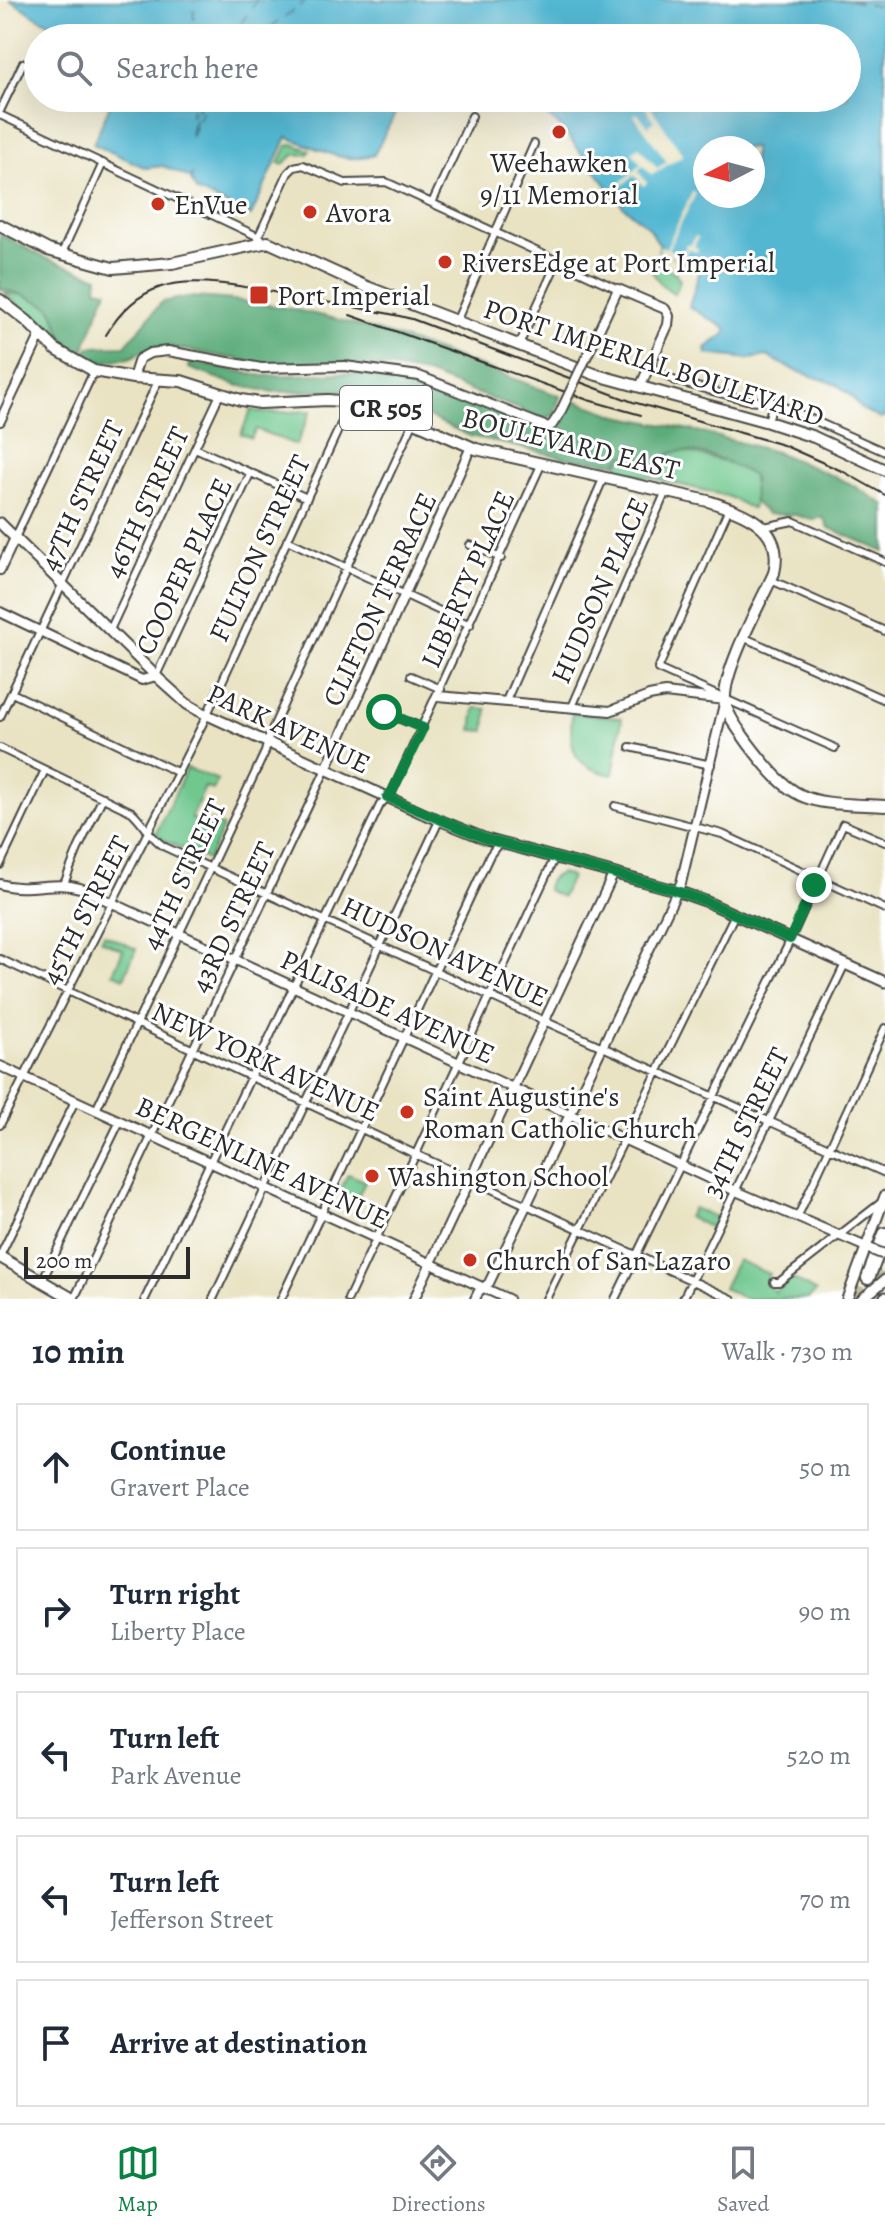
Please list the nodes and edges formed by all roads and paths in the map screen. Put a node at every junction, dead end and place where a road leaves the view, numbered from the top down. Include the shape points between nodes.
1 (23, 63) dead end
2 (0, 113) edge
3 (472, 116) dead end
4 (534, 144) dead end
5 (103, 163) junction
6 (432, 203) junction
7 (0, 225) edge
8 (496, 232) junction
9 (260, 241) junction
10 (61, 255) junction
11 (558, 260) junction
12 (618, 289) junction
13 (0, 300) edge
14 (456, 322) junction
15 (40, 336) junction
16 (519, 345) junction
17 (650, 366) junction
18 (94, 371) junction
19 (133, 378) junction
20 (159, 379) junction
21 (640, 387) junction
22 (221, 392) junction
23 (352, 400) junction
24 (769, 401) junction
25 (765, 417) junction
26 (0, 421) edge
27 (414, 421) junction
28 (471, 447) junction
29 (195, 448) junction
30 (885, 452) edge
31 (542, 463) junction
32 (885, 469) edge
33 (250, 474) junction
34 (604, 477) junction
35 (666, 491) junction
36 (307, 498) junction
37 (729, 508) junction
38 (0, 523) edge
39 (764, 527) junction
40 (15, 538) junction
41 (287, 540) junction
42 (470, 545) dead end
43 (501, 558) junction
44 (885, 562) edge
45 (346, 568) junction
46 (0, 570) edge
47 (771, 580) junction
48 (63, 585) junction
49 (404, 595) junction
50 (0, 612) edge
51 (470, 625) junction
52 (110, 630) junction
53 (41, 631) junction
54 (885, 631) edge
55 (745, 638) junction
56 (156, 676) junction
57 (411, 676) dead end
58 (439, 692) junction
59 (12, 693) junction
60 (725, 700) junction
61 (885, 700) edge
62 (506, 701) junction
63 (572, 707) junction
64 (384, 712) dead end
65 (207, 715) junction
66 (0, 717) edge
67 (423, 728) junction
68 (267, 744) junction
69 (630, 747) dead end
70 (0, 748) edge
71 (835, 748) dead end
72 (711, 765) junction
73 (326, 769) junction
74 (45, 770) junction
75 (179, 773) junction
76 (103, 797) junction
77 (387, 797) junction
78 (615, 806) dead end
79 (885, 806) edge
80 (439, 821) junction
81 (696, 827) junction
82 (149, 832) junction
83 (885, 842) edge
84 (499, 843) junction
85 (554, 859) junction
86 (0, 865) edge
87 (211, 867) junction
88 (613, 875) junction
89 (817, 878) junction
90 (0, 884) edge
91 (64, 884) junction
92 (678, 892) junction
93 (268, 893) junction
94 (113, 903) junction
95 (885, 909) edge
96 (735, 914) junction
97 (325, 920) junction
98 (179, 934) junction
99 (790, 939) junction
100 (380, 945) junction
101 (0, 959) edge
102 (236, 961) junction
103 (845, 964) junction
104 (435, 970) junction
105 (885, 982) edge
106 (294, 987) junction
107 (68, 993) junction
108 (490, 996) junction
109 (348, 1012) junction
110 (545, 1021) junction
111 (136, 1025) junction
112 (885, 1028) edge
113 (403, 1038) junction
114 (602, 1047) junction
115 (193, 1051) junction
116 (458, 1063) junction
117 (0, 1066) edge
118 (658, 1072) junction
119 (24, 1077) junction
120 (251, 1077) junction
121 (513, 1088) junction
122 (713, 1097) junction
123 (75, 1101) junction
124 (306, 1103) junction
125 (96, 1110) junction
126 (570, 1114) junction
127 (120, 1121) junction
128 (769, 1122) junction
129 (0, 1125) edge
130 (361, 1129) junction
131 (154, 1136) junction
132 (626, 1139) junction
133 (828, 1148) junction
134 (415, 1154) junction
135 (211, 1162) junction
136 (680, 1164) junction
137 (883, 1170) edge
138 (470, 1179) junction
139 (266, 1187) junction
140 (736, 1191) junction
141 (884, 1198) edge
142 (527, 1205) junction
143 (321, 1213) junction
144 (797, 1218) junction
145 (581, 1229) junction
146 (885, 1234) edge
147 (838, 1235) junction
148 (377, 1238) junction
149 (868, 1248) junction
150 (636, 1254) junction
151 (884, 1255) edge
152 (0, 1257) edge
153 (431, 1263) junction
154 (868, 1278) tunnel mouth
155 (692, 1280) junction
156 (885, 1280) edge
157 (42, 1281) junction
158 (774, 1282) dead end
159 (484, 1287) junction
160 (55, 1288) junction
161 (48, 1299) edge
162 (74, 1299) edge
163 (145, 1299) edge
164 (213, 1299) edge
165 (281, 1299) edge
166 (348, 1299) edge
167 (414, 1299) edge
168 (475, 1299) edge
169 (508, 1299) edge
170 (546, 1299) edge
171 (615, 1299) edge
172 (683, 1299) edge
173 (732, 1299) edge
174 (847, 1299) edge
175 (862, 1299) edge

1 - 2 street
2 - 5 street
3 - 6 street
4 - 8 street
5 - 9 street
5 - 10 street
6 - 8 street
6 - 9 street via 386,182 345,183 299,165 288,173
7 - 10 main road
8 - 11 street
8 - 14 street
9 - 10 main road via 202,258 124,269
9 - 14 main road, PORT IMPERIAL BOULEVARD
11 - 12 street
11 - 16 street
12 - 17 street via 665,309 669,321
12 - 19 street, bridge via 560,413 547,427 419,376 345,366 261,368 168,351 139,359
13 - 15 main road, BOULEVARD EAST / CR 505
14 - 16 main road, PORT IMPERIAL BOULEVARD
15 - 18 main road, BOULEVARD EAST / CR 505
15 - 26 street
16 - 21 main road, PORT IMPERIAL BOULEVARD
17 - 21 street
17 - 24 street via 675,381
18 - 19 main road, BOULEVARD EAST / CR 505
18 - 40 street
19 - 20 main road, BOULEVARD EAST / CR 505
20 - 22 main road, BOULEVARD EAST / CR 505
20 - 48 street, 47TH STREET
21 - 25 main road, PORT IMPERIAL BOULEVARD
22 - 23 main road, BOULEVARD EAST / CR 505 via 260,403
22 - 29 street, 46TH STREET
23 - 27 main road, BOULEVARD EAST / CR 505
23 - 36 street, FULTON STREET
24 - 25 street
24 - 30 street
25 - 32 main road, PORT IMPERIAL BOULEVARD
27 - 28 main road, BOULEVARD EAST / CR 505
27 - 45 street, 44TH STREET
28 - 31 main road, BOULEVARD EAST / CR 505
28 - 49 street, CLIFTON TERRACE
29 - 33 street
29 - 52 street, 46TH STREET
31 - 34 main road, BOULEVARD EAST / CR 505
31 - 43 street, LIBERTY PLACE
33 - 36 street
33 - 56 street, COOPER PLACE
34 - 35 main road, BOULEVARD EAST / CR 505
34 - 62 street
35 - 37 main road, BOULEVARD EAST / CR 505
35 - 63 street, HUDSON PLACE
36 - 41 street, FULTON STREET
37 - 39 main road, BOULEVARD EAST / CR 505
37 - 60 street via 658,669
38 - 40 main road, PARK AVENUE
39 - 44 street via 793,521
39 - 47 main road via 777,560
40 - 46 street
40 - 48 main road, PARK AVENUE
41 - 45 street
41 - 65 street, FULTON STREET
42 - 43 street
43 - 51 street, LIBERTY PLACE
45 - 49 street
45 - 68 street, 44TH STREET
47 - 54 street
47 - 55 main road
48 - 52 main road, PARK AVENUE
48 - 53 street, 47TH STREET
49 - 51 street
49 - 73 street, CLIFTON TERRACE
50 - 53 street
51 - 58 street, LIBERTY PLACE
52 - 56 main road, PARK AVENUE
53 - 56 street via 142,680
53 - 59 street, 47TH STREET
55 - 60 main road
55 - 61 street
56 - 65 main road, PARK AVENUE
57 - 58 street
58 - 62 street
58 - 67 street, LIBERTY PLACE
59 - 66 street, 47TH STREET
59 - 75 street
60 - 63 street via 665,693 617,711
60 - 71 street
60 - 72 street
60 - 79 main road via 734,723 787,788 823,803
62 - 63 street
64 - 67 street
65 - 68 main road, PARK AVENUE
65 - 75 street, 45TH STREET
67 - 77 street, LIBERTY PLACE
68 - 73 main road, PARK AVENUE
68 - 87 street, 44TH STREET
69 - 72 street
70 - 74 street, HUDSON AVENUE
72 - 81 street
73 - 77 main road, PARK AVENUE
73 - 93 street, 43RD STREET
74 - 76 street, HUDSON AVENUE
74 - 86 street
75 - 82 street, 45TH STREET
76 - 82 street, HUDSON AVENUE via 132,812
76 - 91 street
77 - 80 main road, PARK AVENUE
77 - 97 street, LIBERTY PLACE
78 - 81 street
80 - 84 main road, PARK AVENUE
80 - 100 street
81 - 89 street
81 - 92 street
82 - 87 street, HUDSON AVENUE via 165,847
82 - 94 street, 45TH STREET
83 - 89 street via 843,824
84 - 85 main road, PARK AVENUE
84 - 104 street
85 - 88 main road, PARK AVENUE
85 - 108 street
87 - 93 street, HUDSON AVENUE
87 - 98 street, 44TH STREET
88 - 92 main road, PARK AVENUE
88 - 110 street
89 - 95 street
89 - 99 street
90 - 91 street, PALISADE AVENUE via 32,889
91 - 94 street, PALISADE AVENUE
92 - 96 main road, PARK AVENUE
92 - 114 street
93 - 97 street, HUDSON AVENUE
93 - 102 street, 43RD STREET
94 - 98 street, PALISADE AVENUE
94 - 107 street, 45TH STREET
96 - 99 main road, PARK AVENUE
96 - 118 street
97 - 100 street, HUDSON AVENUE
97 - 106 street, LIBERTY PLACE
98 - 102 street, PALISADE AVENUE
98 - 111 street, 44TH STREET
99 - 103 main road, PARK AVENUE
99 - 122 street
100 - 104 street, HUDSON AVENUE
100 - 109 street
101 - 107 street, NEW YORK AVENUE
102 - 106 street, PALISADE AVENUE
102 - 115 street, 43RD STREET
103 - 105 main road, PARK AVENUE
103 - 128 street, 34TH STREET
104 - 108 street, HUDSON AVENUE
104 - 113 street
106 - 109 street, PALISADE AVENUE
106 - 120 street, LIBERTY PLACE
107 - 111 street, NEW YORK AVENUE
107 - 119 street, 45TH STREET
108 - 110 street, HUDSON AVENUE
108 - 116 street
109 - 113 street, PALISADE AVENUE
109 - 124 street
110 - 114 street, HUDSON AVENUE
110 - 121 street
111 - 115 street, NEW YORK AVENUE
111 - 125 street, 44TH STREET
112 - 133 street
113 - 116 street, PALISADE AVENUE
113 - 130 street
114 - 118 street, HUDSON AVENUE
114 - 126 street
115 - 120 street, NEW YORK AVENUE
115 - 131 street, 43RD STREET
116 - 121 street, PALISADE AVENUE
116 - 134 street
117 - 119 street, BERGENLINE AVENUE
118 - 122 street, HUDSON AVENUE
118 - 132 street
119 - 123 street, BERGENLINE AVENUE
119 - 129 street, 45TH STREET
120 - 124 street, NEW YORK AVENUE
120 - 135 street, LIBERTY PLACE
121 - 126 street, PALISADE AVENUE
121 - 138 street
122 - 128 street, HUDSON AVENUE
122 - 136 street
123 - 125 street, BERGENLINE AVENUE
123 - 152 street
124 - 130 street, NEW YORK AVENUE
124 - 139 street
125 - 127 street, BERGENLINE AVENUE
126 - 132 street, PALISADE AVENUE
126 - 142 street
127 - 131 street, BERGENLINE AVENUE
127 - 157 street
128 - 133 street, HUDSON AVENUE
128 - 140 street, 34TH STREET
130 - 134 street, NEW YORK AVENUE
130 - 143 street
131 - 135 street, BERGENLINE AVENUE
131 - 162 street, 43RD STREET
132 - 136 street, PALISADE AVENUE
132 - 145 street
133 - 137 street, HUDSON AVENUE
133 - 144 street
134 - 138 street, NEW YORK AVENUE
134 - 148 street
135 - 139 street, BERGENLINE AVENUE
135 - 163 street, LIBERTY PLACE
136 - 140 street, PALISADE AVENUE
136 - 150 street
138 - 142 street, NEW YORK AVENUE
138 - 153 street
139 - 143 street, BERGENLINE AVENUE
139 - 164 street
140 - 144 street, PALISADE AVENUE
140 - 155 street, 34TH STREET
141 - 147 street
141 - 149 main road
142 - 145 street, NEW YORK AVENUE
142 - 159 street
143 - 148 street, BERGENLINE AVENUE
143 - 165 street
144 - 147 street, PALISADE AVENUE
145 - 150 street, NEW YORK AVENUE
145 - 170 street
146 - 154 highway
147 - 149 street, PALISADE AVENUE
147 - 158 street
148 - 153 street, BERGENLINE AVENUE
148 - 166 street
149 - 151 main road, PALISADE AVENUE, bridge
149 - 174 main road
150 - 155 street, NEW YORK AVENUE
150 - 171 street
152 - 157 main road
153 - 159 street, BERGENLINE AVENUE
153 - 167 street
155 - 172 street, 34TH STREET
155 - 173 street, NEW YORK AVENUE
156 - 175 main road
157 - 160 main road
159 - 168 street
159 - 169 street, BERGENLINE AVENUE
160 - 161 street
160 - 162 main road

